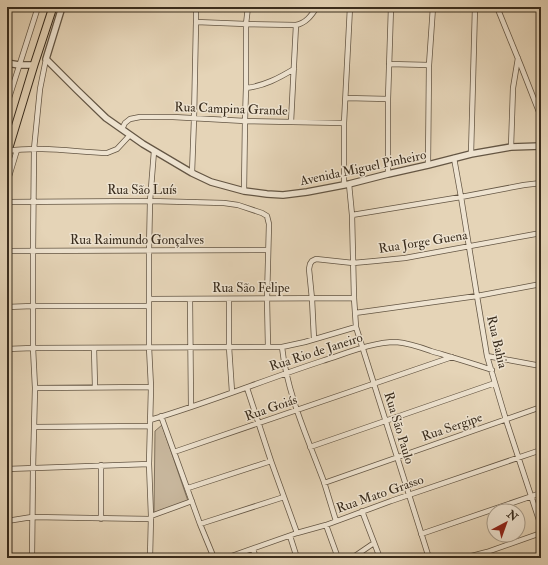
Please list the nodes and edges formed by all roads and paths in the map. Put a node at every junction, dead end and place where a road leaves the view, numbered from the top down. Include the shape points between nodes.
1 (38, 7) edge
2 (53, 7) edge
3 (62, 7) edge
4 (196, 7) edge
5 (248, 7) edge
6 (317, 7) edge
7 (350, 7) edge
8 (391, 7) edge
9 (433, 7) edge
10 (475, 7) edge
11 (497, 7) edge
12 (196, 22) junction
13 (246, 24) junction
14 (296, 25) junction
15 (38, 54) junction
16 (518, 58) junction
17 (46, 59) junction
18 (7, 63) edge
19 (389, 64) junction
20 (19, 65) junction
21 (34, 65) junction
22 (429, 65) junction
23 (294, 68) junction
24 (246, 88) junction
25 (346, 98) junction
26 (388, 100) junction
27 (7, 104) edge
28 (541, 117) edge
29 (194, 119) junction
30 (245, 121) junction
31 (291, 122) junction
32 (344, 123) junction
33 (122, 129) junction
34 (130, 135) junction
35 (541, 146) edge
36 (511, 147) junction
37 (34, 149) junction
38 (17, 150) junction
39 (154, 151) junction
40 (7, 153) edge
41 (471, 154) junction
42 (454, 158) junction
43 (428, 165) junction
44 (192, 173) junction
45 (388, 174) junction
46 (541, 182) edge
47 (7, 183) edge
48 (346, 185) junction
49 (244, 191) junction
50 (462, 197) junction
51 (150, 201) junction
52 (7, 202) edge
53 (33, 202) junction
54 (352, 215) junction
55 (541, 233) edge
56 (470, 246) junction
57 (268, 250) junction
58 (7, 251) edge
59 (33, 251) junction
60 (149, 251) junction
61 (353, 263) junction
62 (541, 284) edge
63 (477, 296) junction
64 (267, 298) junction
65 (354, 298) junction
66 (149, 299) junction
67 (190, 299) junction
68 (229, 299) junction
69 (312, 299) junction
70 (34, 306) junction
71 (149, 306) junction
72 (7, 307) edge
73 (355, 313) junction
74 (356, 327) junction
75 (314, 339) junction
76 (149, 347) junction
77 (228, 347) junction
78 (268, 347) junction
79 (282, 347) junction
80 (33, 348) junction
81 (94, 348) junction
82 (190, 348) junction
83 (363, 348) junction
84 (7, 349) edge
85 (487, 356) junction
86 (452, 357) junction
87 (541, 366) edge
88 (492, 370) junction
89 (286, 373) junction
90 (496, 383) junction
91 (374, 384) junction
92 (151, 387) junction
93 (35, 388) junction
94 (95, 388) junction
95 (247, 388) junction
96 (232, 392) junction
97 (191, 407) junction
98 (541, 408) edge
99 (297, 410) junction
100 (161, 416) junction
101 (150, 420) junction
102 (506, 420) junction
103 (386, 421) junction
104 (259, 423) junction
105 (150, 426) junction
106 (34, 427) junction
107 (310, 447) junction
108 (541, 450) edge
109 (174, 452) junction
110 (397, 457) junction
111 (519, 458) junction
112 (271, 461) junction
113 (149, 464) junction
114 (101, 465) junction
115 (32, 468) junction
116 (7, 469) edge
117 (324, 483) junction
118 (188, 488) junction
119 (541, 492) edge
120 (409, 495) junction
121 (531, 496) junction
122 (284, 497) junction
123 (192, 501) junction
124 (362, 511) junction
125 (151, 517) junction
126 (32, 518) junction
127 (101, 519) junction
128 (7, 521) edge
129 (336, 521) junction
130 (200, 524) junction
131 (326, 524) junction
132 (541, 526) edge
133 (297, 533) junction
134 (541, 533) edge
135 (421, 534) junction
136 (290, 536) junction
137 (374, 543) junction
138 (253, 549) junction
139 (150, 557) edge
140 (32, 558) edge
141 (214, 558) edge
142 (226, 558) edge
143 (256, 558) edge
144 (297, 558) edge
145 (338, 558) edge
146 (352, 558) edge
147 (380, 558) edge
148 (429, 558) edge
149 (464, 558) edge

1 - 20 street
2 - 15 highway
3 - 17 street
4 - 12 street
5 - 13 street
6 - 14 street via 307,20
7 - 25 street, Rua São Paulo
8 - 19 street
9 - 22 street
10 - 41 street
11 - 16 street
12 - 13 street
12 - 29 street
13 - 14 street
13 - 24 street
14 - 23 street
15 - 17 street, Avenida Miguel Pinheiro
15 - 21 highway
16 - 28 street
16 - 36 street
17 - 33 street, Avenida Miguel Pinheiro via 106,118
17 - 37 street
18 - 20 street
19 - 22 street
19 - 26 street
20 - 21 street
20 - 27 street
21 - 40 highway
22 - 43 street
23 - 24 street via 256,87
23 - 31 street
24 - 30 street
25 - 26 street
25 - 32 street, Rua São Paulo
26 - 45 street
29 - 30 street, Rua Campina Grande
29 - 33 street, Rua Campina Grande via 136,117 130,119
29 - 44 street
30 - 31 street, Rua Campina Grande
30 - 49 street
31 - 32 street, Rua Campina Grande
32 - 48 street, Rua São Paulo
33 - 34 street, Avenida Miguel Pinheiro
34 - 37 street via 117,149 107,153
34 - 39 street, Avenida Miguel Pinheiro
35 - 36 street, Avenida Miguel Pinheiro
36 - 41 street, Avenida Miguel Pinheiro
37 - 38 street
37 - 53 street
38 - 40 street
38 - 47 street
39 - 44 street, Avenida Miguel Pinheiro
39 - 51 street
41 - 42 street, Avenida Miguel Pinheiro
42 - 43 street, Avenida Miguel Pinheiro
42 - 50 street, Rua Bahia
43 - 45 street, Avenida Miguel Pinheiro
44 - 49 street, Avenida Miguel Pinheiro via 210,182
45 - 48 street, Avenida Miguel Pinheiro
46 - 50 street
48 - 49 street, Avenida Miguel Pinheiro via 294,194
48 - 54 street, Rua São Paulo
50 - 54 street
50 - 56 street, Rua Bahia
51 - 53 street, Rua São Luís
51 - 57 street, Rua São Luís via 232,204 262,213 267,216 269,224
51 - 60 street
52 - 53 street, Rua São Luís
53 - 59 street
54 - 61 street, Rua São Paulo
55 - 56 street, Rua Jorge Guena
56 - 61 street, Rua Jorge Guena via 405,258
56 - 63 street, Rua Bahia
57 - 60 street, Rua Raimundo Gonçalves
57 - 64 street
58 - 59 street, Rua Raimundo Gonçalves
59 - 60 street, Rua Raimundo Gonçalves
59 - 70 street
60 - 66 street
61 - 65 street, Rua São Paulo
61 - 69 street, Rua Jorge Guena via 316,259 312,261
62 - 63 street
63 - 73 street
63 - 85 street, Rua Bahia
64 - 68 street, Rua São Felipe
64 - 69 street, Rua São Felipe
64 - 78 street
65 - 69 street, Rua São Felipe
65 - 73 street, Rua São Paulo
66 - 67 street, Rua São Felipe
66 - 71 street
67 - 68 street, Rua São Felipe
67 - 82 street
68 - 77 street
69 - 75 street
70 - 71 street
70 - 72 street
70 - 80 street
71 - 76 street
73 - 74 street, Rua São Paulo
74 - 75 street
74 - 83 street, Rua São Paulo
75 - 79 street
76 - 81 street
76 - 82 street
76 - 92 street
77 - 78 street
77 - 82 street
77 - 96 street
78 - 79 street
79 - 89 street
80 - 81 street
80 - 84 street
80 - 93 street
81 - 94 street
82 - 97 street
83 - 86 street, Rua Rio de Janeiro via 398,342
83 - 89 street, Rua Rio de Janeiro
83 - 91 street, Rua São Paulo
85 - 87 street
85 - 88 street, Rua Bahia
86 - 88 street, Rua Rio de Janeiro
86 - 91 street, Rua Goiás
88 - 90 street, Rua Bahia
89 - 95 street, Rua Rio de Janeiro
89 - 99 street
90 - 102 street, Rua Bahia
90 - 103 street
91 - 99 street, Rua Goiás
91 - 103 street, Rua São Paulo
92 - 94 street
92 - 101 street
93 - 94 street
93 - 106 street
95 - 96 street, Rua Rio de Janeiro
95 - 104 street
96 - 97 street, Rua Rio de Janeiro
97 - 100 street, Rua Rio de Janeiro
98 - 102 street, Rua Sergipe
99 - 104 street, Rua Goiás
99 - 107 street
100 - 101 street, Rua Rio de Janeiro
100 - 109 street
101 - 105 street
102 - 110 street, Rua Sergipe
102 - 111 street, Rua Bahia
103 - 107 street
103 - 110 street, Rua São Paulo
104 - 109 street, Rua Goiás
104 - 112 street
105 - 106 street
105 - 113 street
106 - 115 street
107 - 117 street
108 - 111 street, Rua Mato Grasso
109 - 118 street
110 - 117 street, Rua Sergipe
110 - 120 street, Rua São Paulo
111 - 120 street, Rua Mato Grasso
111 - 121 street, Rua Bahia
112 - 118 street
112 - 122 street
113 - 114 street
113 - 125 street
114 - 115 street
114 - 127 street
115 - 116 street
115 - 126 street
117 - 129 street
118 - 123 street
119 - 121 street
120 - 124 street, Rua Mato Grasso
120 - 135 street, Rua São Paulo
121 - 132 street, Rua Bahia
121 - 135 street
122 - 130 street
122 - 133 street
123 - 125 street
123 - 130 street
124 - 129 street, Rua Mato Grasso
124 - 137 street
125 - 127 street
125 - 139 street
126 - 127 street
126 - 128 street
126 - 140 street
129 - 131 street, Rua Mato Grasso
130 - 141 street
131 - 133 street, Rua Mato Grasso
131 - 145 street
133 - 136 street, Rua Mato Grasso
134 - 149 street
135 - 148 street, Rua São Paulo
136 - 138 street, Rua Mato Grasso
136 - 144 street
137 - 146 street
137 - 147 street
138 - 142 street, Rua Mato Grasso
138 - 143 street
139 - 140 street

